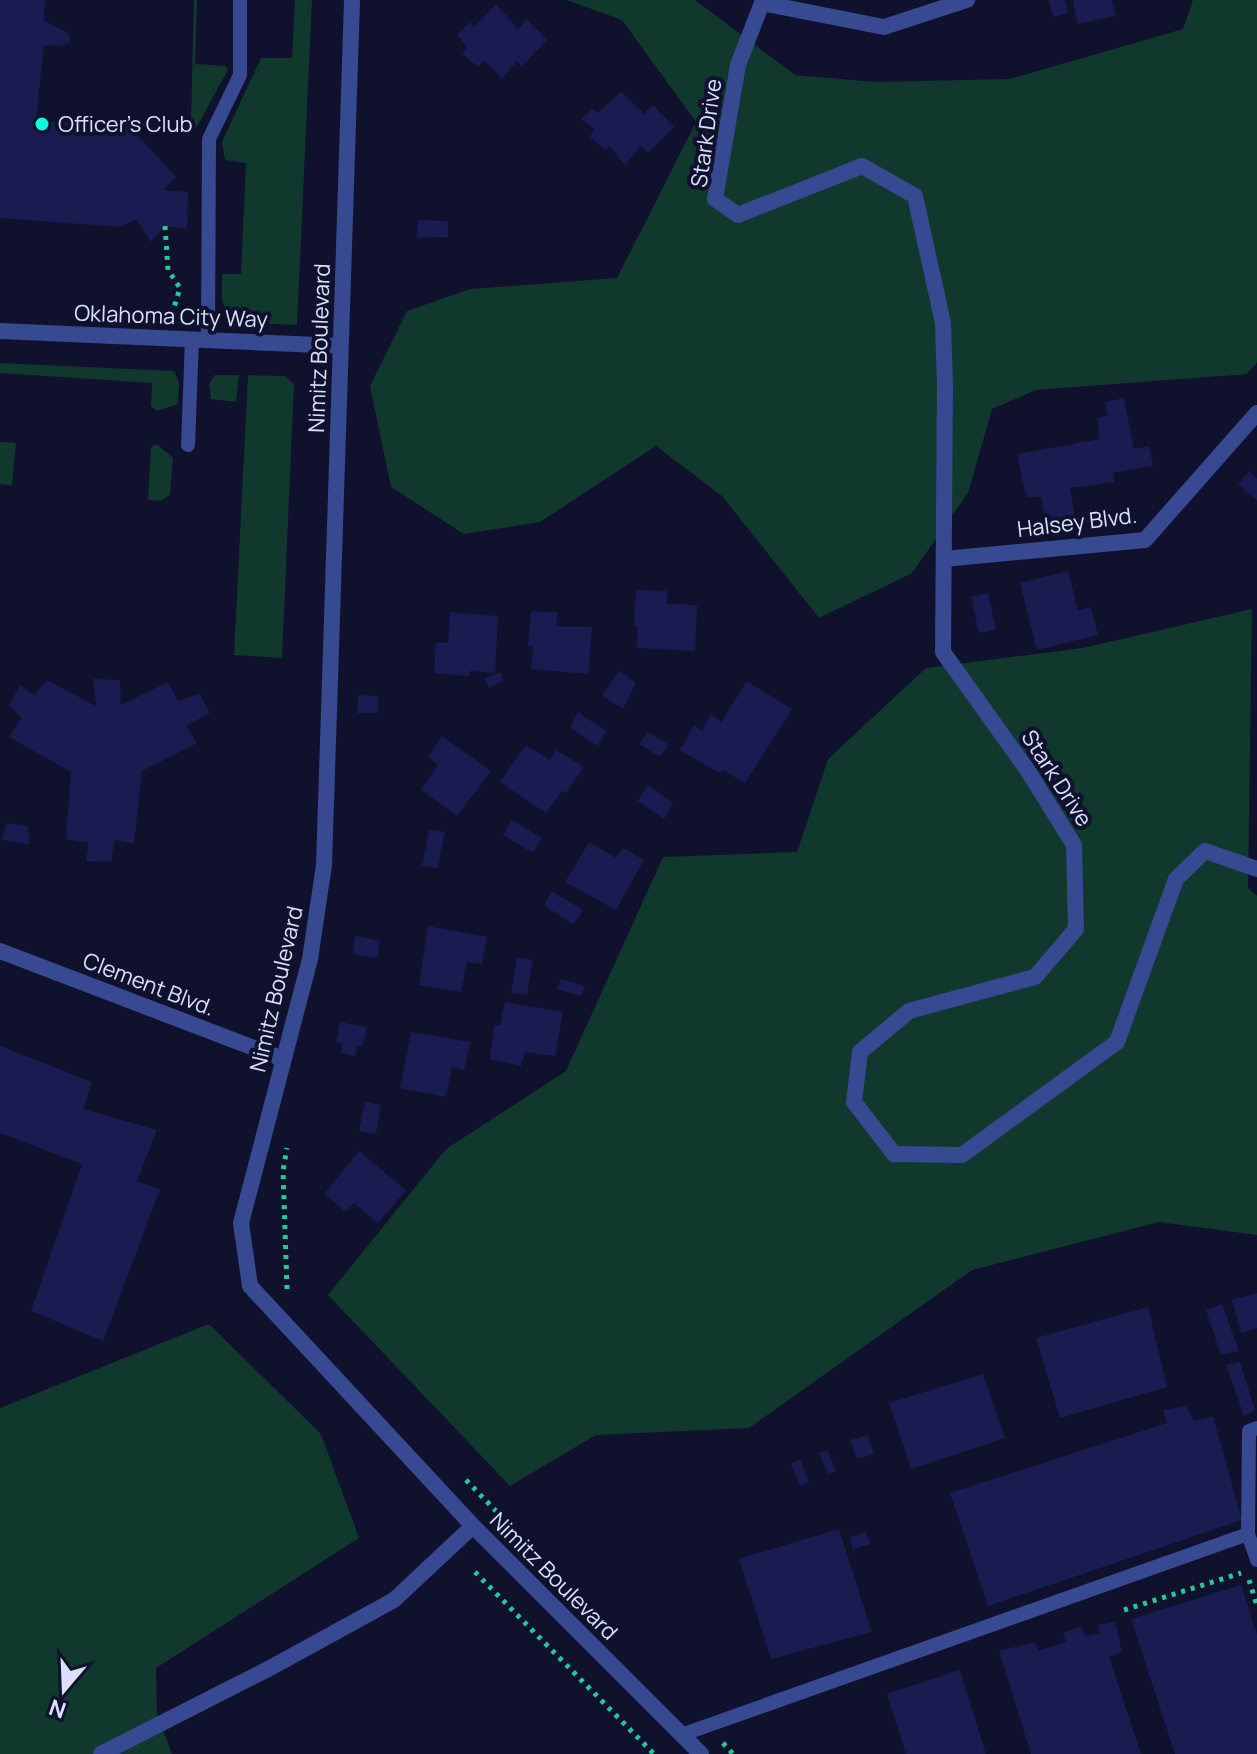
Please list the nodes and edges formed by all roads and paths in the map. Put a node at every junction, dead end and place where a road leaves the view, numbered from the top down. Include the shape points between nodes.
1 (240, 0) edge
2 (352, 0) edge
3 (967, 0) edge
4 (767, 1) edge
5 (165, 226) dead end
6 (157, 319) dead end
7 (0, 331) edge
8 (200, 340) junction
9 (341, 346) junction
10 (1257, 413) edge
11 (188, 445) dead end
12 (944, 559) junction
13 (1257, 869) edge
14 (0, 951) edge
15 (283, 1059) junction
16 (289, 1141) dead end
17 (295, 1298) dead end
18 (1257, 1428) edge
19 (460, 1474) dead end
20 (473, 1526) junction
21 (1248, 1534) junction
22 (1257, 1560) edge
23 (548, 1564) dead end
24 (475, 1572) dead end
25 (1257, 1606) edge
26 (1124, 1610) dead end
27 (681, 1735) junction
28 (722, 1743) dead end
29 (101, 1754) edge
30 (654, 1754) edge
31 (701, 1754) edge
32 (733, 1754) edge

1 - 8 lane via 240,75 209,139
2 - 9 street, Nimitz Boulevard
3 - 4 street, Stark Drive via 884,27
4 - 12 street, Stark Drive via 738,65 715,199 738,215 862,166 915,196 943,323
5 - 6 path via 168,270 180,288 171,319
7 - 8 street, Oklahoma City Way
8 - 9 street, Oklahoma City Way
8 - 11 lane
9 - 15 street, Nimitz Boulevard via 324,865 310,959
10 - 12 street, Halsey Blvd. via 1145,540
12 - 13 street, Stark Drive via 943,652 1074,845 1076,929 1035,977 909,1011 860,1052 854,1102 894,1154 962,1155 1117,1042 1176,879 1205,851
14 - 15 street, Clement Blvd.
15 - 20 street, Nimitz Boulevard via 241,1223 250,1286
16 - 17 path via 283,1171 284,1287
18 - 21 lane via 1249,1431
19 - 23 path
20 - 27 street, Nimitz Boulevard
20 - 29 street via 394,1600
21 - 22 lane
21 - 27 lane
24 - 30 path
25 - 26 path via 1246,1571
27 - 31 street, Nimitz Boulevard
28 - 32 path

